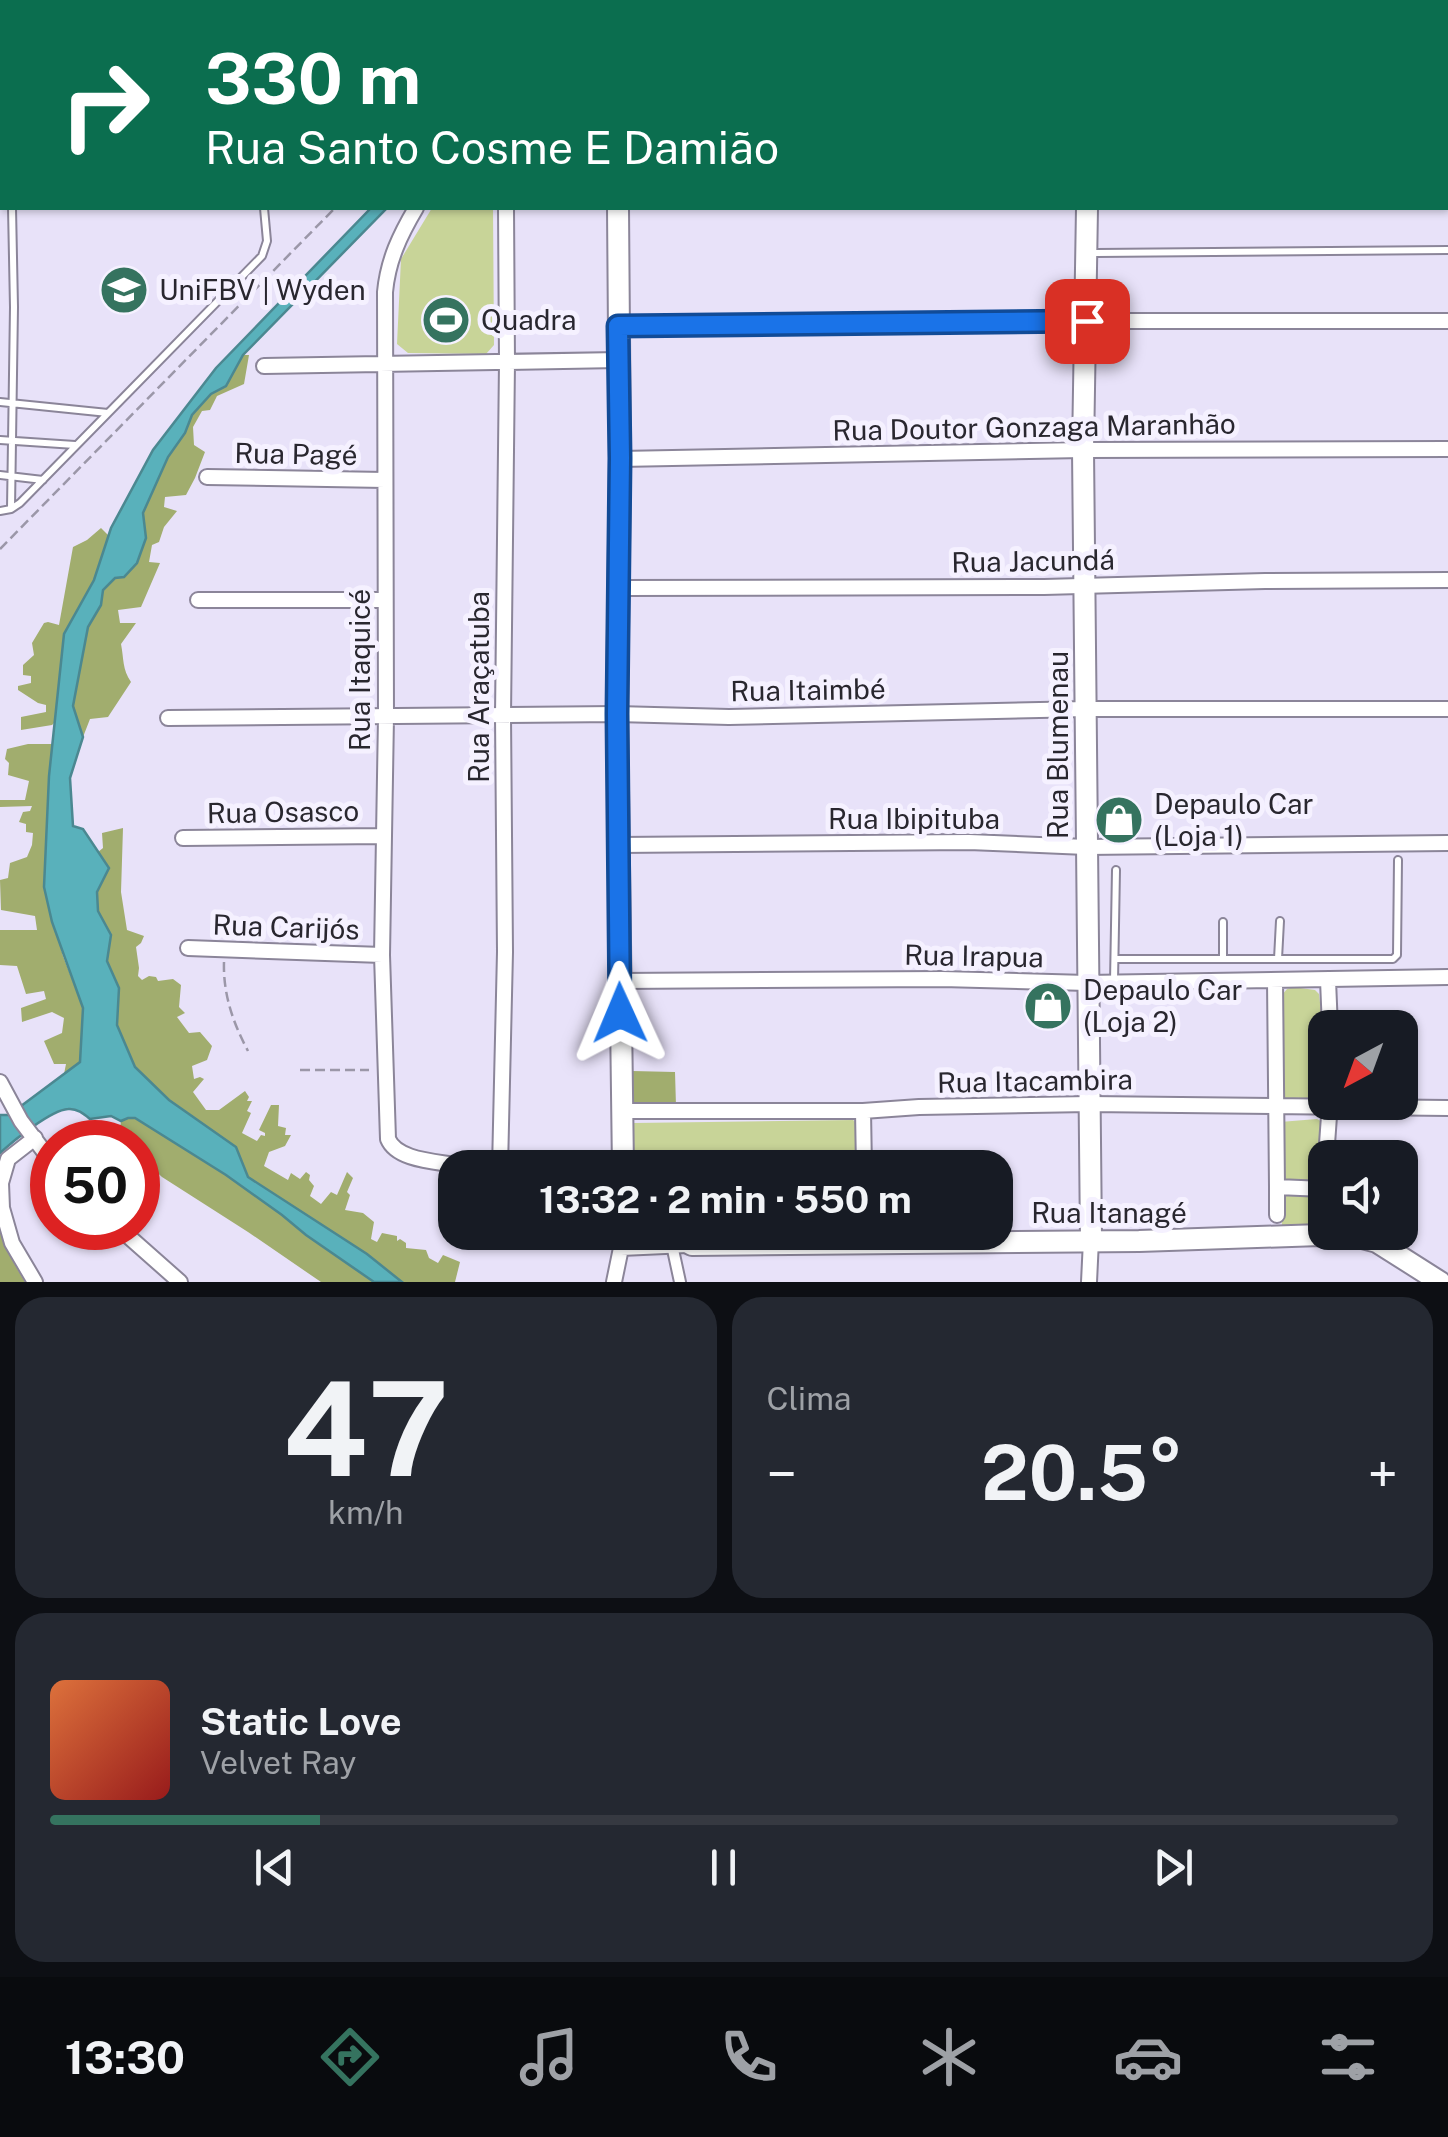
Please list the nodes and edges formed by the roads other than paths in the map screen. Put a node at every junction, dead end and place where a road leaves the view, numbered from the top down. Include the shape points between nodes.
1 (12, 210) edge
2 (264, 210) edge
3 (415, 210) edge
4 (506, 210) edge
5 (618, 210) edge
6 (1087, 210) edge
7 (1448, 250) edge
8 (1092, 253) junction
9 (1448, 320) edge
10 (1087, 321) junction
11 (618, 326) junction
12 (619, 360) junction
13 (508, 362) junction
14 (387, 364) junction
15 (264, 366) dead end
16 (0, 402) edge
17 (14, 402) junction
18 (108, 413) junction
19 (0, 440) edge
20 (11, 440) junction
21 (76, 445) junction
22 (1448, 448) edge
23 (1083, 450) junction
24 (620, 458) junction
25 (0, 475) edge
26 (12, 476) junction
27 (207, 477) dead end
28 (44, 480) junction
29 (385, 480) junction
30 (11, 509) junction
31 (0, 510) edge
32 (1448, 580) edge
33 (1086, 586) junction
34 (619, 588) junction
35 (198, 600) dead end
36 (385, 600) junction
37 (1087, 709) junction
38 (1448, 709) edge
39 (617, 714) junction
40 (503, 716) junction
41 (168, 718) dead end
42 (386, 718) junction
43 (384, 836) junction
44 (183, 838) dead end
45 (1448, 843) edge
46 (619, 844) junction
47 (1086, 847) junction
48 (1398, 860) dead end
49 (1116, 870) dead end
50 (1280, 921) dead end
51 (1224, 922) dead end
52 (188, 948) dead end
53 (382, 955) junction
54 (1115, 959) junction
55 (1223, 959) junction
56 (1278, 959) junction
57 (1448, 978) edge
58 (1274, 980) junction
59 (1328, 980) junction
60 (619, 981) junction
61 (1087, 982) junction
62 (1114, 982) junction
63 (1329, 1010) edge
64 (0, 1082) edge
65 (1089, 1104) junction
66 (1308, 1106) edge
67 (1418, 1107) edge
68 (1276, 1108) junction
69 (1448, 1108) edge
70 (623, 1110) junction
71 (862, 1111) junction
72 (30, 1130) edge
73 (30, 1138) edge
74 (500, 1150) edge
75 (622, 1150) edge
76 (863, 1150) edge
77 (438, 1162) edge
78 (1308, 1184) edge
79 (1277, 1187) junction
80 (1277, 1215) dead end
81 (1308, 1236) edge
82 (1013, 1239) edge
83 (1090, 1240) junction
84 (143, 1250) edge
85 (619, 1250) edge
86 (678, 1250) edge
87 (1391, 1250) edge
88 (35, 1282) edge
89 (180, 1282) edge
90 (614, 1282) edge
91 (680, 1282) edge
92 (1089, 1282) edge
93 (1440, 1282) edge

1 - 17 lane
2 - 18 lane via 262,256
3 - 14 street, Rua Itaquicé via 386,276
4 - 13 street, Rua Araçatuba
5 - 11 main road
6 - 8 main road, Rua Blumenau
7 - 8 lane
8 - 10 main road, Rua Blumenau
9 - 10 street
10 - 11 street
10 - 23 main road, Rua Blumenau
11 - 12 main road
12 - 13 street
12 - 24 main road
13 - 14 street
13 - 40 street, Rua Araçatuba
14 - 15 street
14 - 29 street, Rua Itaquicé
16 - 17 lane
17 - 18 lane
17 - 20 lane
18 - 21 lane
19 - 20 lane
20 - 21 lane
20 - 26 lane
21 - 28 lane
22 - 23 street, Rua Doutor Gonzaga Maranhão
23 - 24 street, Rua Doutor Gonzaga Maranhão
23 - 33 main road, Rua Blumenau
24 - 34 main road
25 - 26 lane
26 - 28 lane
26 - 30 lane
27 - 29 street, Rua Pagé
28 - 30 lane
29 - 36 street, Rua Itaquicé
30 - 31 lane
32 - 33 street, Rua Jacundá
33 - 34 street, Rua Jacundá
33 - 37 main road, Rua Blumenau
34 - 39 main road
35 - 36 street
36 - 42 street, Rua Itaquicé
37 - 38 street, Rua Itaimbé
37 - 39 street, Rua Itaimbé
37 - 47 main road, Rua Blumenau
39 - 40 street, Rua Itaimbé
39 - 46 main road
40 - 42 street, Rua Itaimbé
40 - 74 street, Rua Araçatuba
41 - 42 street, Rua Itaimbé
42 - 43 street, Rua Itaquicé
43 - 44 street, Rua Osasco
43 - 53 street, Rua Itaquicé
45 - 47 street, Rua Ibipituba
46 - 47 street, Rua Ibipituba
46 - 60 main road
47 - 61 main road, Rua Blumenau
48 - 56 lane via 1394,959
49 - 54 lane
50 - 56 lane
51 - 55 lane
52 - 53 street, Rua Carijós
53 - 77 street, Rua Itaquicé via 388,1138 402,1155
54 - 55 lane
54 - 62 lane
55 - 56 lane
57 - 59 street, Rua Irapua
58 - 59 street, Rua Irapua
58 - 62 street, Rua Irapua
58 - 68 street
59 - 63 street
60 - 61 street, Rua Irapua
60 - 70 main road
61 - 62 street, Rua Irapua
61 - 65 main road, Rua Blumenau
64 - 72 street
65 - 68 street, Rua Itacambira
65 - 71 street, Rua Itacambira
65 - 83 main road, Rua Blumenau
66 - 68 street, Rua Itacambira
67 - 69 street, Rua Itacambira
68 - 79 street
70 - 71 street, Rua Itacambira
70 - 75 main road
71 - 76 street
73 - 88 street via 8,1160 2,1208
78 - 79 street
79 - 80 street
81 - 83 main road, Rua Itanagé
82 - 83 main road, Rua Itanagé
83 - 92 street, Rua Blumenau
84 - 89 street
85 - 90 street
86 - 91 street
87 - 93 main road, Rua Itanagé

